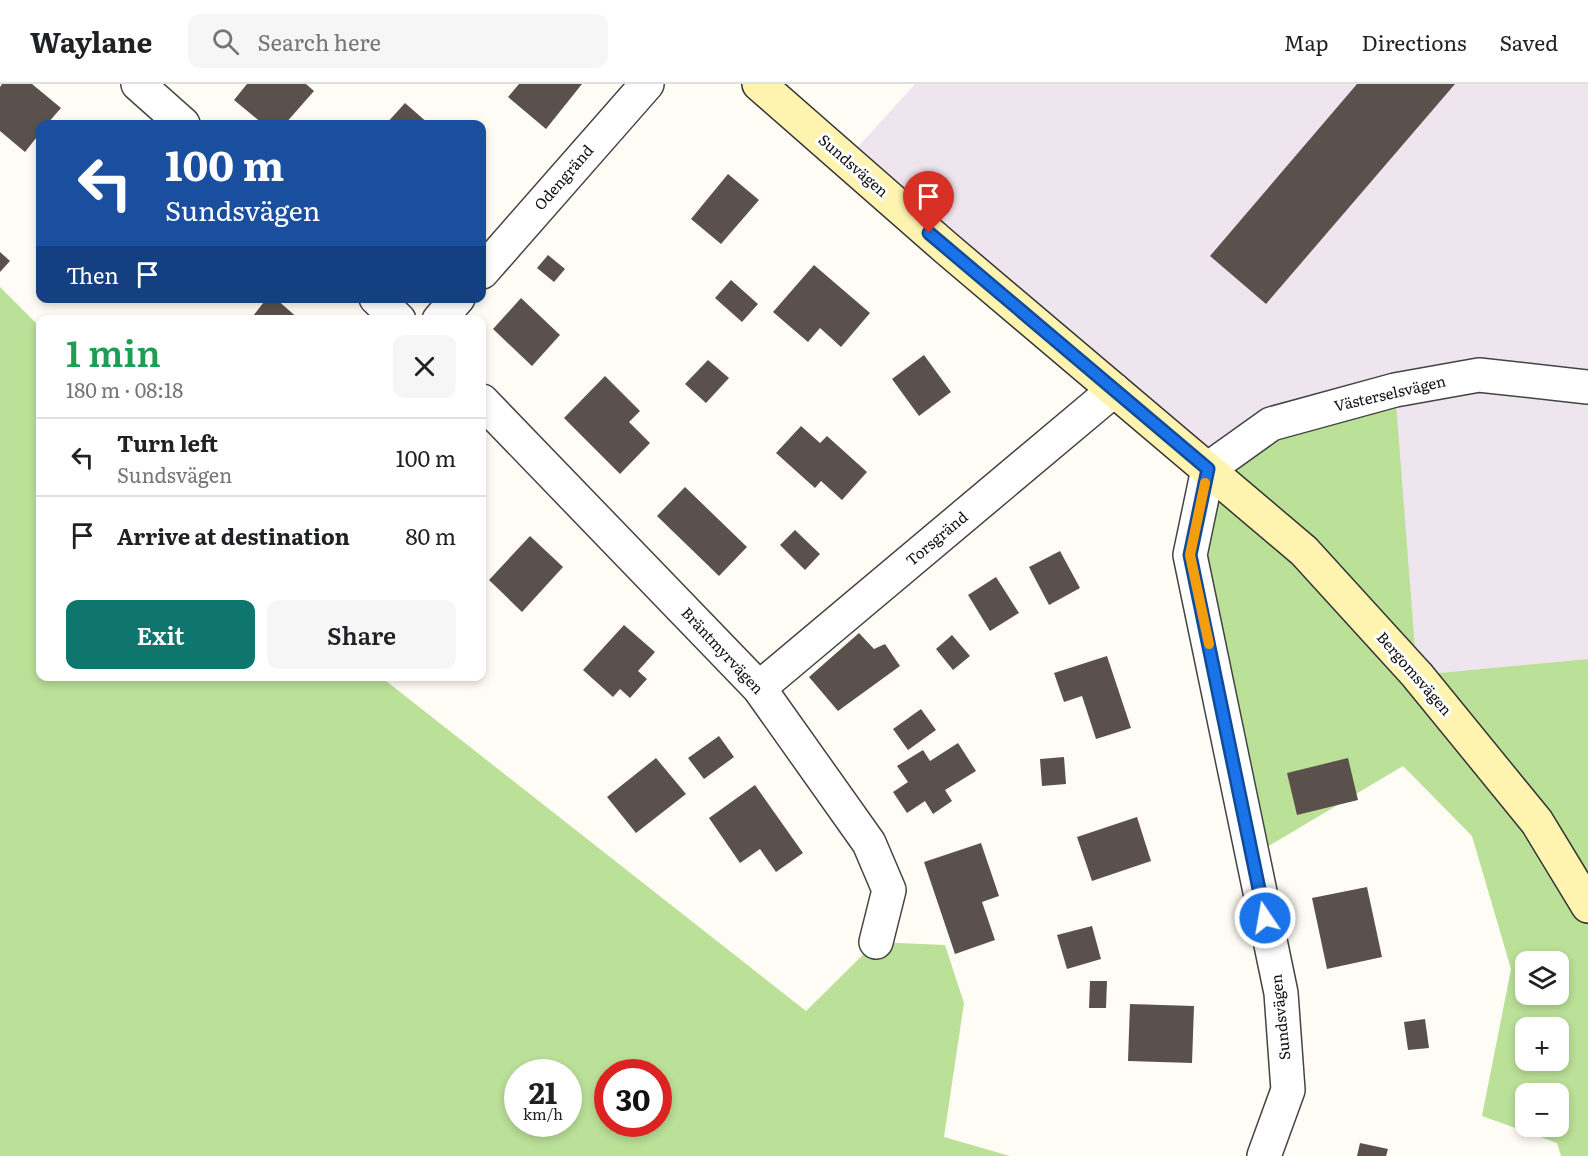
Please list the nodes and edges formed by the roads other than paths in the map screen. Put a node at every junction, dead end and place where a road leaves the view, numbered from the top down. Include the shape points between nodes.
1 (138, 84) edge
2 (647, 84) edge
3 (759, 84) edge
4 (178, 120) edge
5 (486, 267) edge
6 (381, 303) edge
7 (454, 303) edge
8 (394, 315) edge
9 (443, 315) edge
10 (1588, 387) edge
11 (1114, 390) junction
12 (486, 405) edge
13 (1208, 469) junction
14 (759, 688) junction
15 (1588, 906) edge
16 (876, 942) dead end
17 (1264, 1156) edge

1 - 4 street
2 - 5 street, Odengränd
3 - 11 street, Sundsvägen
6 - 8 street
7 - 9 street
10 - 13 street, Västerselsvägen via 1479,375 1395,390 1270,424
11 - 13 street, Sundsvägen
11 - 14 street, Torsgränd
12 - 14 street, Bräntmyrvägen
13 - 15 street, Bergomsvägen via 1304,551 1417,675 1537,822
13 - 17 street, Sundsvägen via 1190,555 1281,993 1288,1090
14 - 16 street, Bräntmyrvägen via 869,843 889,890

